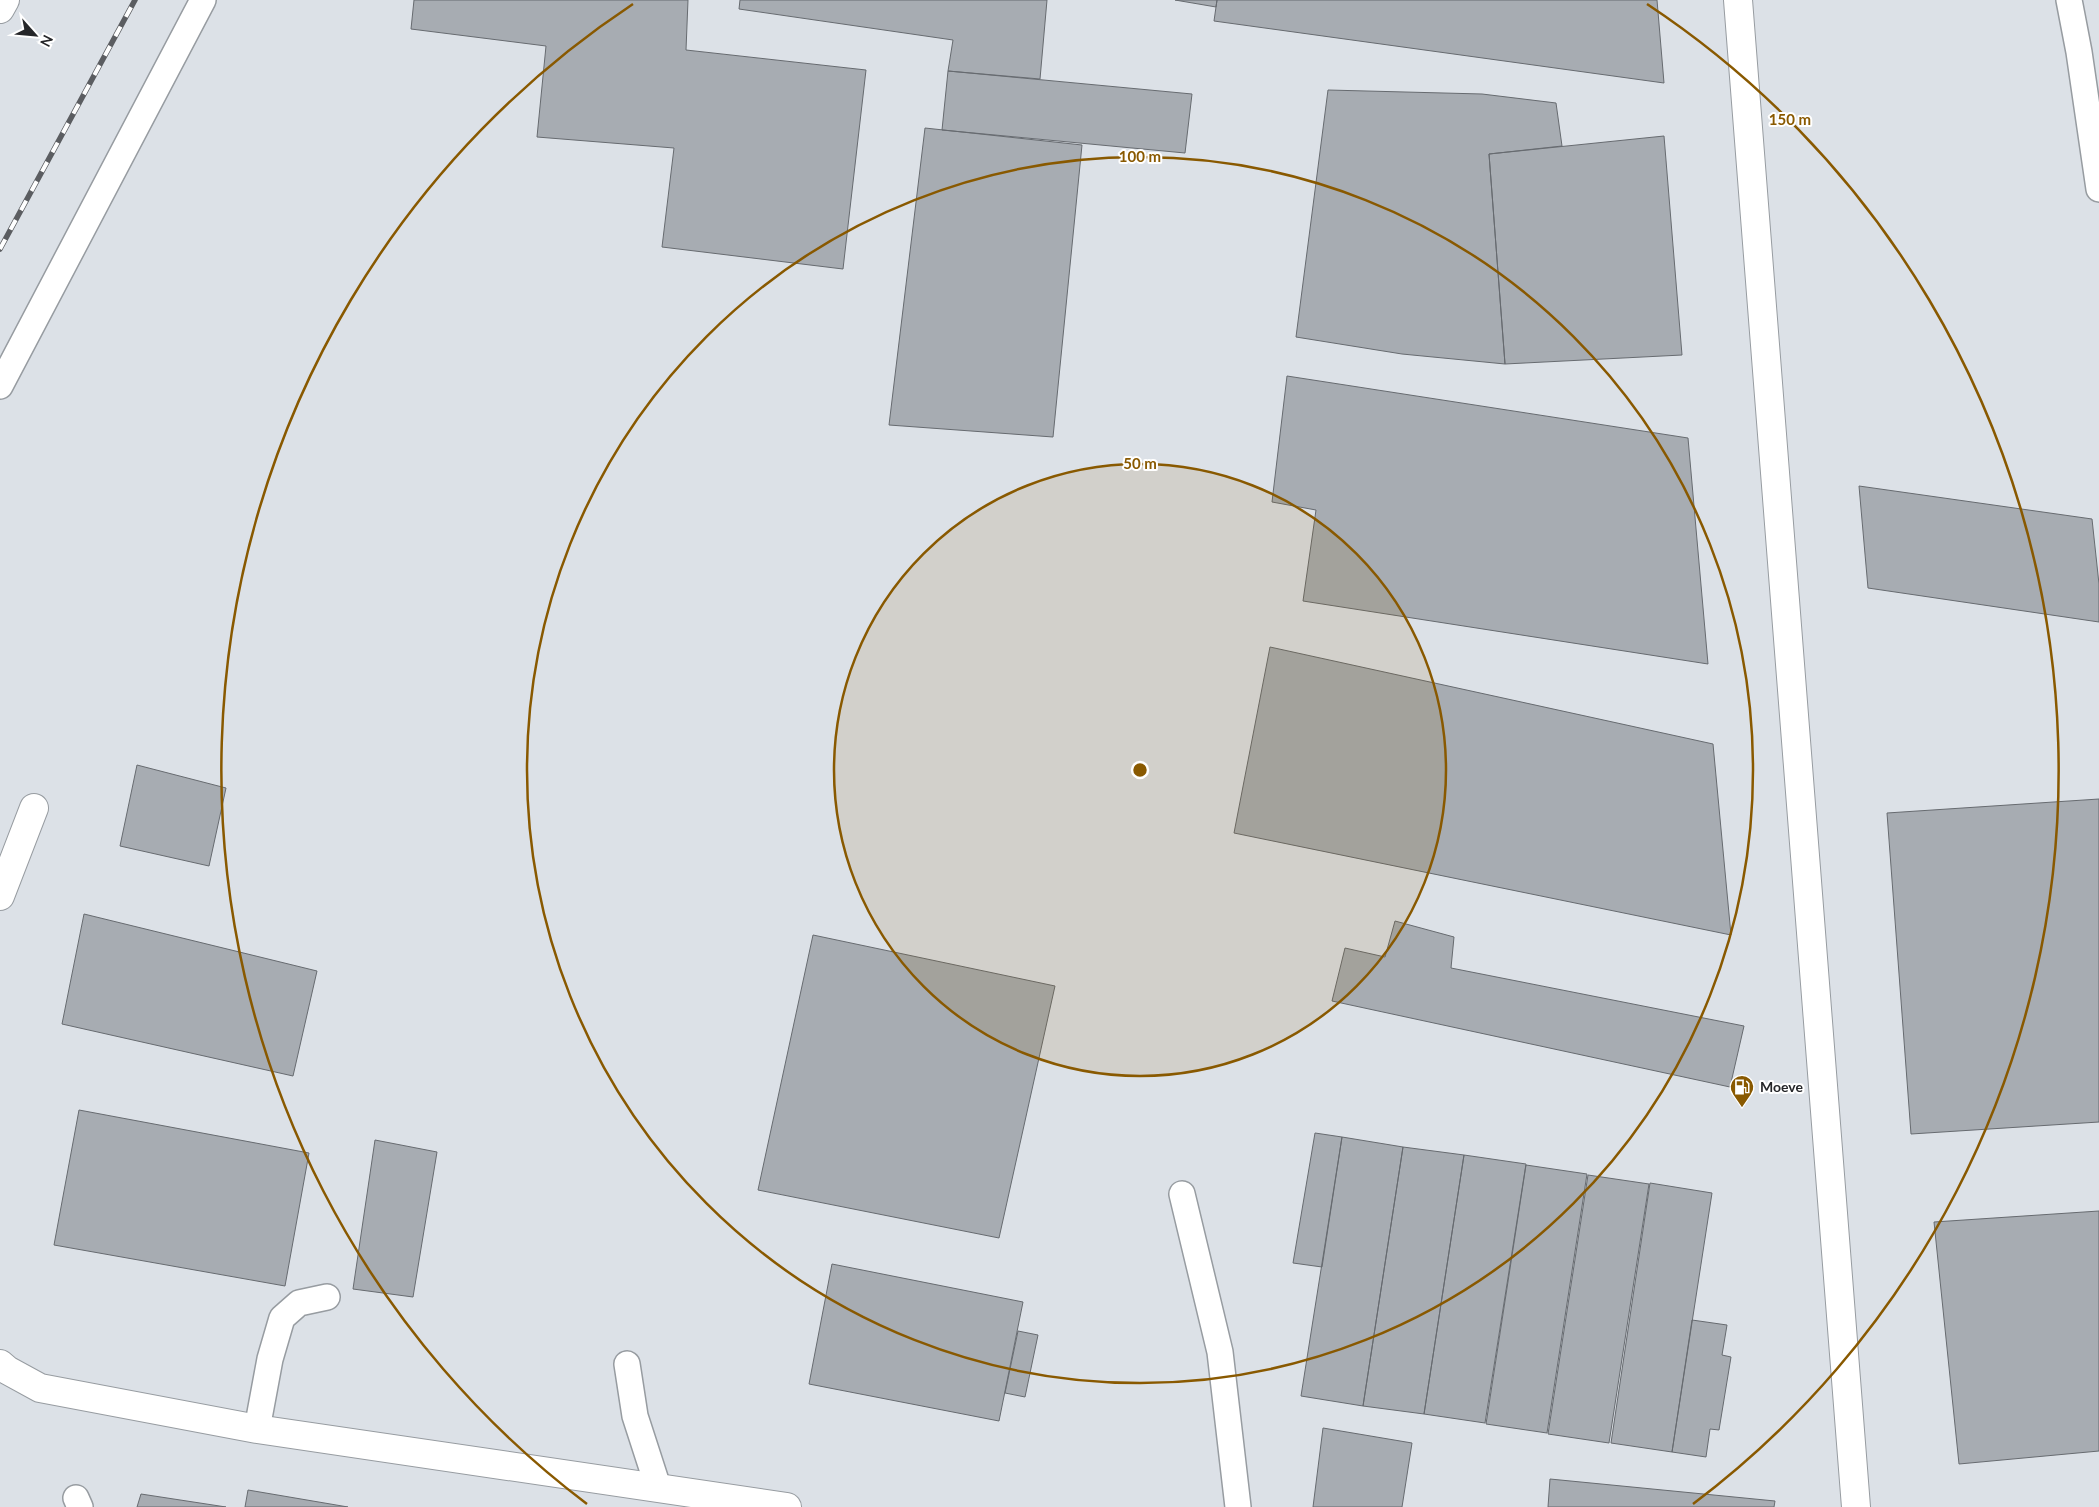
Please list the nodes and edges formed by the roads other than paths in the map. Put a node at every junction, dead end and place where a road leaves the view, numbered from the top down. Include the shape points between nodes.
1 (5, 0) edge
2 (203, 0) edge
3 (1738, 0) edge
4 (2069, 0) edge
5 (0, 9) edge
6 (2099, 189) edge
7 (0, 386) edge
8 (34, 808) dead end
9 (0, 896) edge
10 (1182, 1194) dead end
11 (327, 1297) dead end
12 (0, 1364) edge
13 (627, 1364) dead end
14 (257, 1429) junction
15 (658, 1487) junction
16 (787, 1507) edge
17 (1238, 1507) edge
18 (1856, 1507) edge

1 - 5 street
2 - 7 lane
3 - 18 street
4 - 6 lane
8 - 9 street
10 - 17 lane via 1220,1352
11 - 14 lane via 299,1303 282,1318 270,1359
12 - 14 street via 40,1388
13 - 15 lane via 634,1416
14 - 15 street
15 - 16 street

